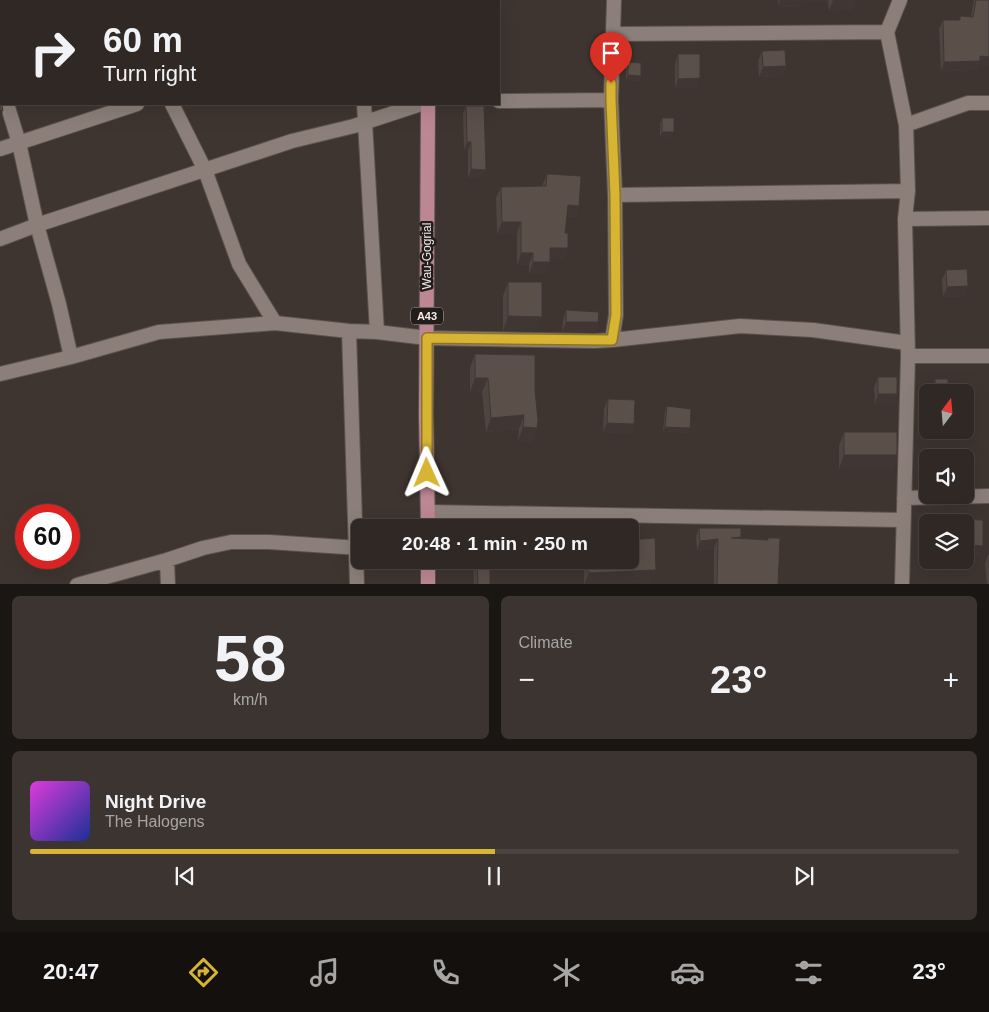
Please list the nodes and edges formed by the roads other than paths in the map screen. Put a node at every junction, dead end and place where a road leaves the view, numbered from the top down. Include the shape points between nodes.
1 (614, 0) edge
2 (900, 0) edge
3 (887, 32) junction
4 (613, 34) junction
5 (611, 100) junction
6 (500, 101) edge
7 (989, 103) edge
8 (7, 105) edge
9 (134, 105) edge
10 (172, 105) edge
11 (364, 105) edge
12 (418, 105) edge
13 (428, 105) edge
14 (366, 122) junction
15 (906, 125) junction
16 (19, 143) junction
17 (0, 148) edge
18 (205, 170) junction
19 (908, 191) junction
20 (615, 195) junction
21 (989, 218) edge
22 (905, 219) junction
23 (37, 225) junction
24 (0, 239) edge
25 (275, 323) junction
26 (349, 330) junction
27 (378, 332) junction
28 (427, 338) junction
29 (612, 340) junction
30 (908, 349) junction
31 (989, 356) edge
32 (71, 357) junction
33 (0, 374) edge
34 (989, 496) edge
35 (904, 498) junction
36 (428, 512) junction
37 (357, 519) edge
38 (428, 519) edge
39 (903, 520) junction
40 (351, 548) edge
41 (167, 560) junction
42 (357, 569) edge
43 (428, 569) edge
44 (77, 584) edge
45 (168, 584) edge
46 (357, 584) edge
47 (428, 584) edge
48 (902, 584) edge

1 - 4 street
2 - 3 street
3 - 4 street
3 - 15 street
4 - 5 street
5 - 6 street
5 - 20 street
7 - 15 street via 968,103
8 - 16 street
9 - 16 street
10 - 18 street
11 - 14 street
12 - 14 street
13 - 28 main road, Wau-Gogrial / A43
14 - 18 street via 292,141
14 - 27 street
15 - 19 street
16 - 17 street
16 - 23 street
18 - 23 street
18 - 25 street via 239,264
19 - 20 street
19 - 22 street
20 - 29 street via 616,315
21 - 22 street
22 - 30 street
23 - 24 street
23 - 32 street
25 - 26 street
25 - 32 street via 159,332
26 - 27 street
26 - 37 street
27 - 28 street
28 - 29 street
28 - 36 main road, Wau-Gogrial / A43
29 - 30 street via 740,326 813,330
30 - 31 street
30 - 35 street
32 - 33 street
34 - 35 street
35 - 39 street
36 - 38 main road, Wau-Gogrial / A43
36 - 39 street
39 - 48 street
40 - 41 street via 231,542
41 - 44 street
41 - 45 street
42 - 46 street
43 - 47 main road

